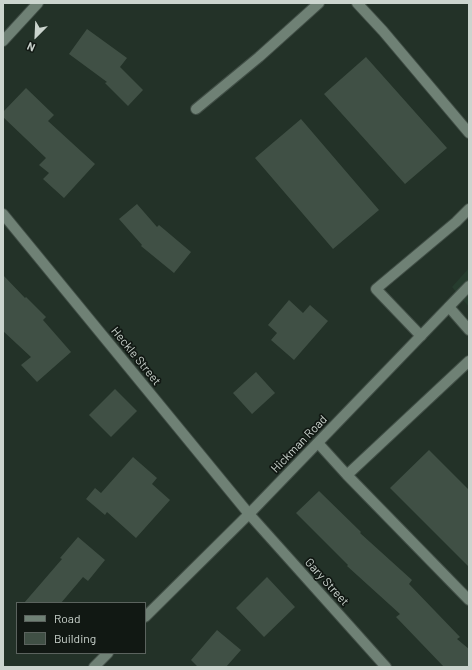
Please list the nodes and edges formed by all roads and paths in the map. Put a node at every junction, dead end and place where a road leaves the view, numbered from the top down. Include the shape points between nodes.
1 (38, 3) edge
2 (319, 3) edge
3 (357, 3) edge
4 (3, 41) edge
5 (196, 109) dead end
6 (469, 133) edge
7 (469, 209) edge
8 (3, 214) edge
9 (469, 286) edge
10 (449, 307) junction
11 (469, 330) edge
12 (421, 336) junction
13 (469, 361) edge
14 (318, 443) junction
15 (347, 475) junction
16 (248, 514) junction
17 (469, 600) edge
18 (146, 616) edge
19 (107, 654) edge
20 (94, 667) edge
21 (386, 667) edge

1 - 4 street
2 - 5 street
3 - 6 street
7 - 12 street via 376,289
8 - 16 street, Heckle Street
9 - 10 street, Hickman Road
10 - 11 street
10 - 12 street, Hickman Road
12 - 14 street, Hickman Road
13 - 15 street
14 - 15 street
14 - 16 street, Hickman Road
15 - 17 street
16 - 18 street, Hickman Road
16 - 21 street, Gary Street
19 - 20 street

